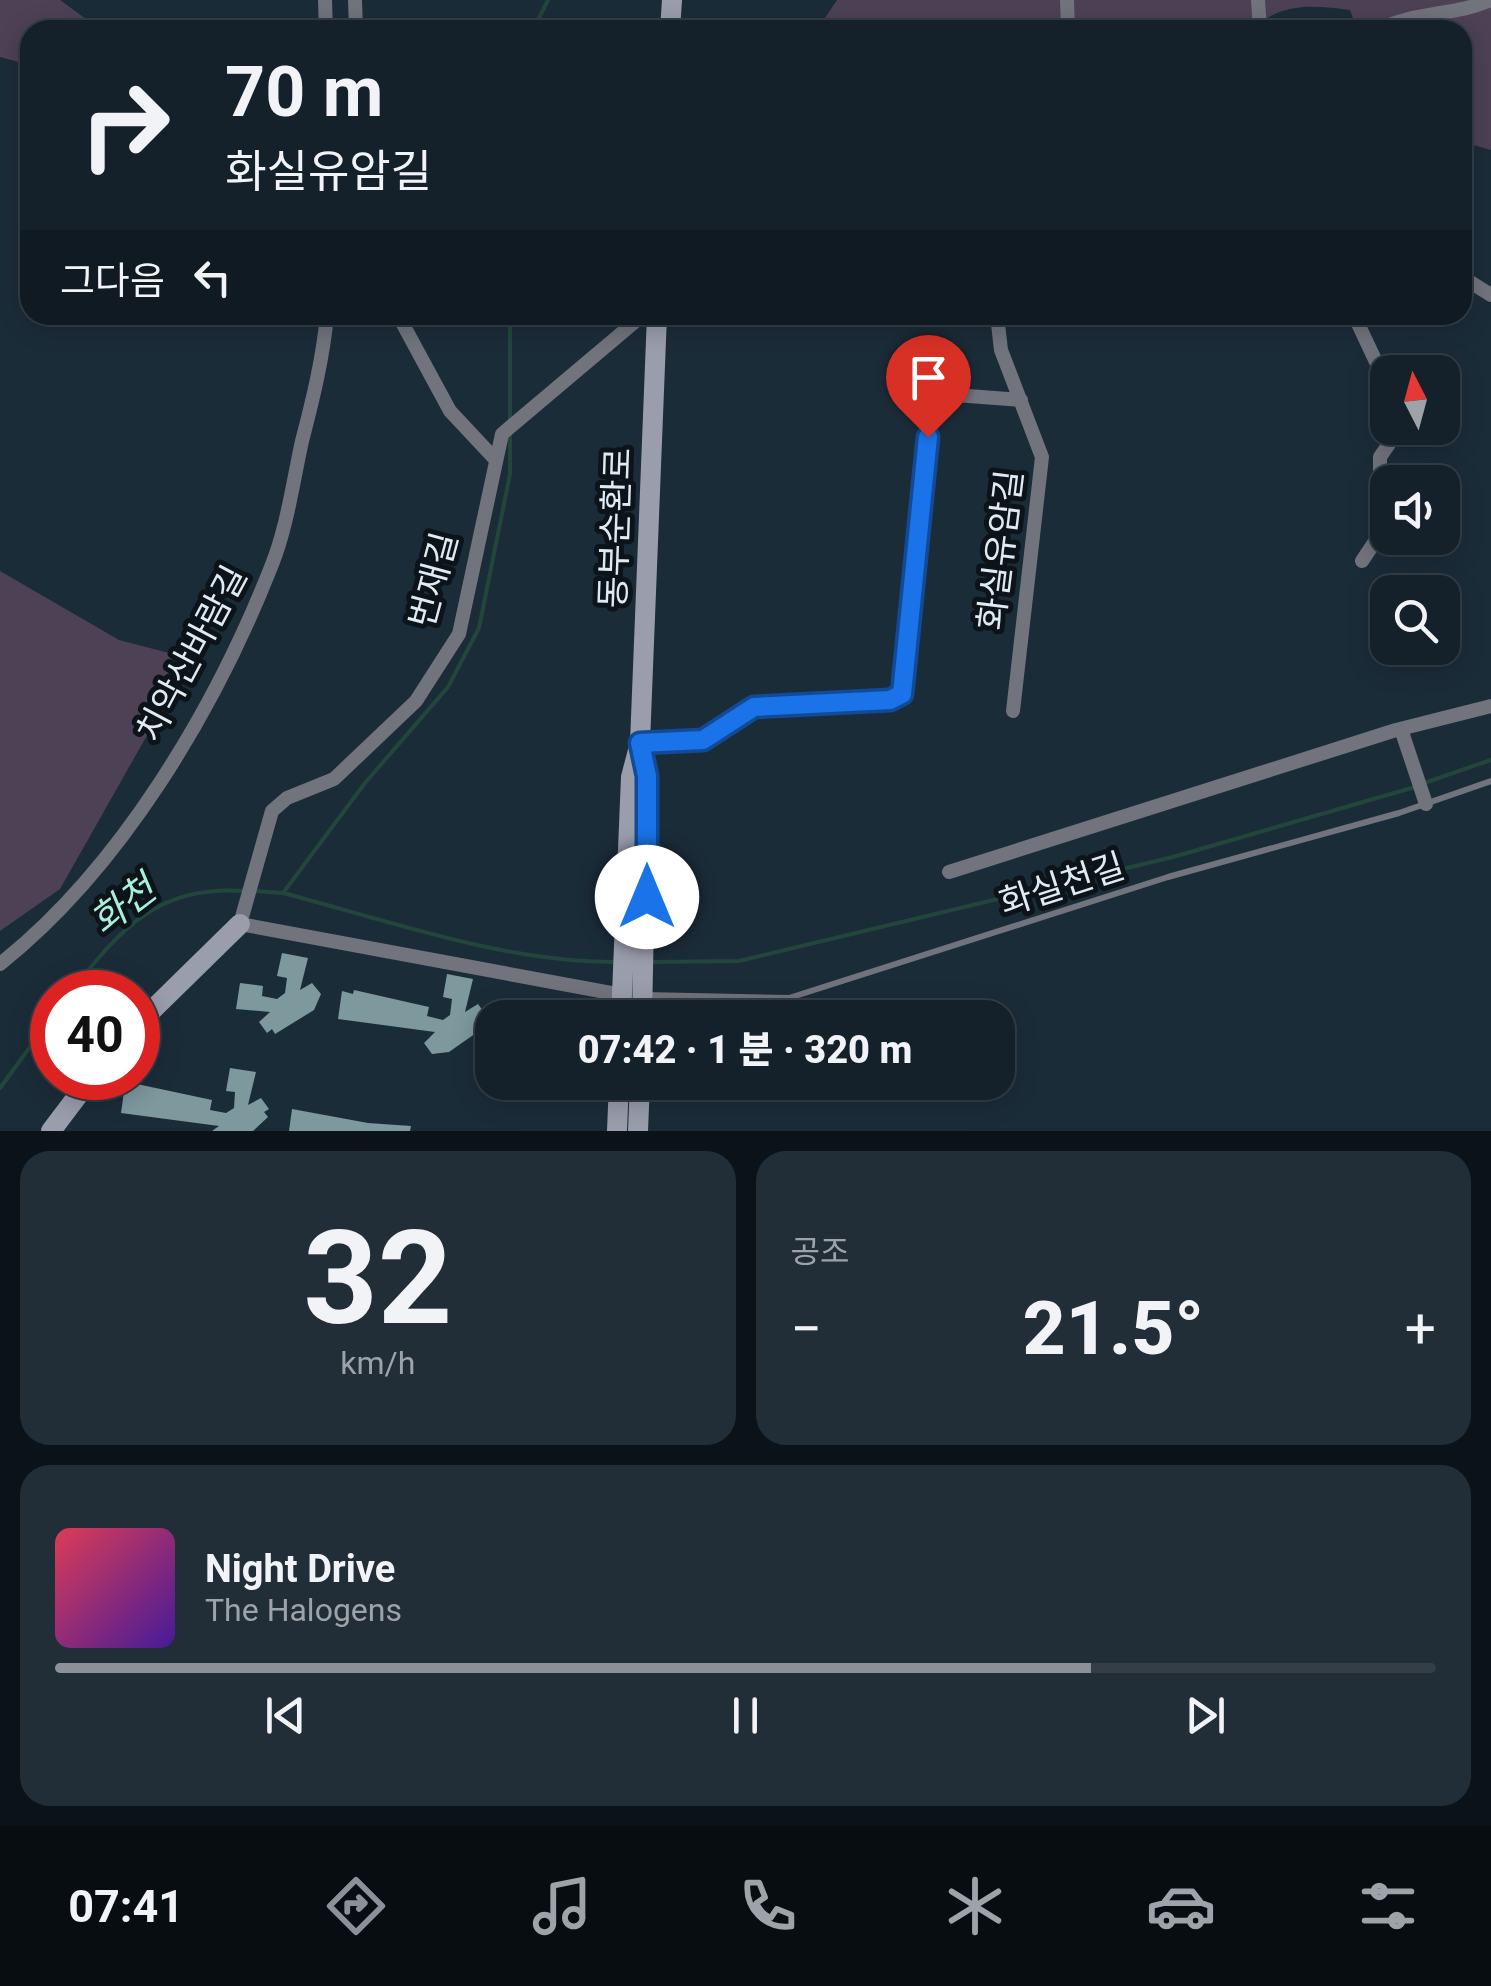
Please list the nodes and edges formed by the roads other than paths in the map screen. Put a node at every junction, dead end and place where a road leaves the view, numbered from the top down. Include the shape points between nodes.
1 (1491, 0) edge
2 (1398, 20) edge
3 (326, 325) edge
4 (403, 325) edge
5 (631, 325) edge
6 (657, 325) edge
7 (998, 325) edge
8 (1359, 325) edge
9 (1373, 355) edge
10 (1021, 400) junction
11 (1388, 445) edge
12 (494, 458) junction
13 (1362, 562) dead end
14 (1491, 706) edge
15 (1013, 710) dead end
16 (1402, 733) junction
17 (640, 743) junction
18 (1491, 781) edge
19 (1423, 797) junction
20 (949, 872) dead end
21 (242, 919) junction
22 (0, 964) edge
23 (633, 986) junction
24 (628, 1000) edge
25 (637, 1000) edge
26 (160, 1002) edge
27 (75, 1100) edge
28 (618, 1100) edge
29 (639, 1100) edge
30 (51, 1131) edge
31 (617, 1131) edge
32 (638, 1131) edge

1 - 2 street
3 - 22 street, 치악산바람길 via 273,563 219,683 127,832 32,938
4 - 12 street via 450,412
5 - 12 street, 번재길 via 502,434
6 - 17 street, 동부순환로
7 - 10 street, 화실유암길
8 - 9 street
10 - 15 street, 화실유암길 via 1042,457
10 - 17 street via 942,394 932,400 902,694 754,707 703,740
11 - 13 street via 1380,457 1380,534
12 - 21 street, 번재길 via 459,634 416,702 389,728 334,779 272,811
14 - 16 street
16 - 19 street
16 - 20 street
17 - 23 street, 동부순환로 via 631,778
18 - 19 lane, 화실천길
19 - 23 lane, 화실천길 via 789,998
21 - 23 street
21 - 26 street
23 - 24 street
23 - 25 street
27 - 30 street
28 - 31 street
29 - 32 street

